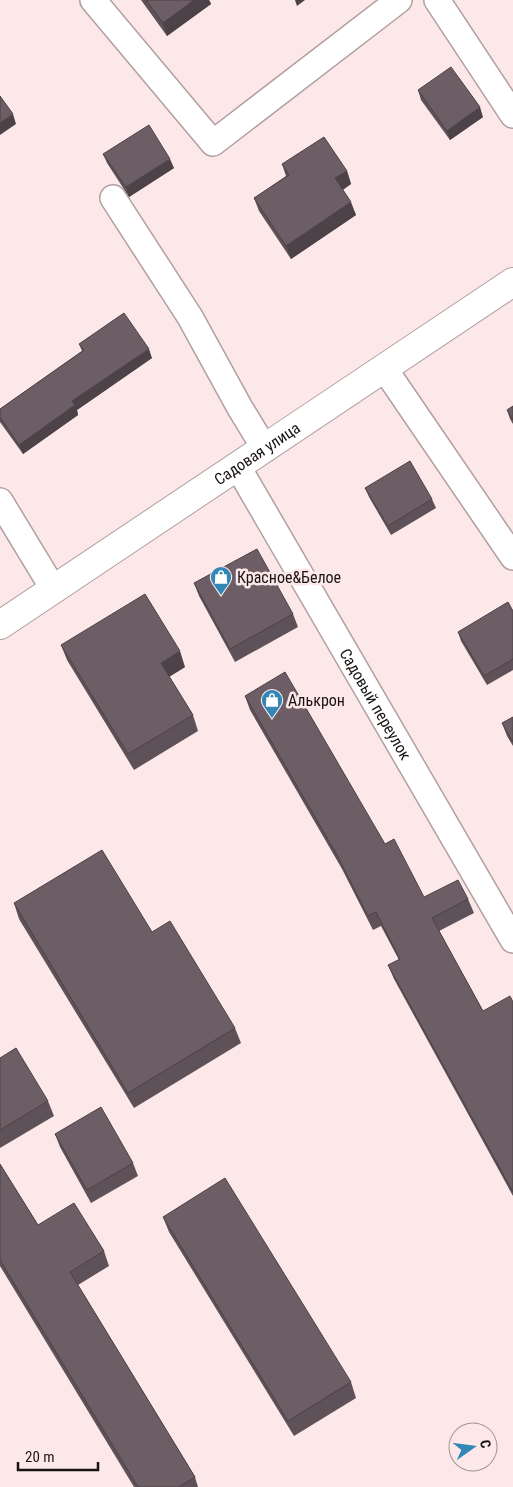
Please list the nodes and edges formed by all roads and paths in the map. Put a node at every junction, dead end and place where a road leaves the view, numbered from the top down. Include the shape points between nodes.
1 (93, 0) edge
2 (399, 0) edge
3 (437, 0) edge
4 (513, 115) edge
5 (113, 198) dead end
6 (513, 282) edge
7 (384, 368) junction
8 (264, 449) junction
9 (238, 467) junction
10 (0, 501) edge
11 (513, 558) edge
12 (54, 590) junction
13 (0, 625) edge
14 (513, 940) edge

1 - 2 street via 213,143
3 - 4 street
5 - 8 street via 190,317
6 - 7 main road, Садовая улица
7 - 8 main road, Садовая улица
7 - 11 street
8 - 9 main road, Садовая улица
9 - 12 main road, Садовая улица
9 - 14 street, Садовый переулок
10 - 12 street
12 - 13 main road, Садовая улица

